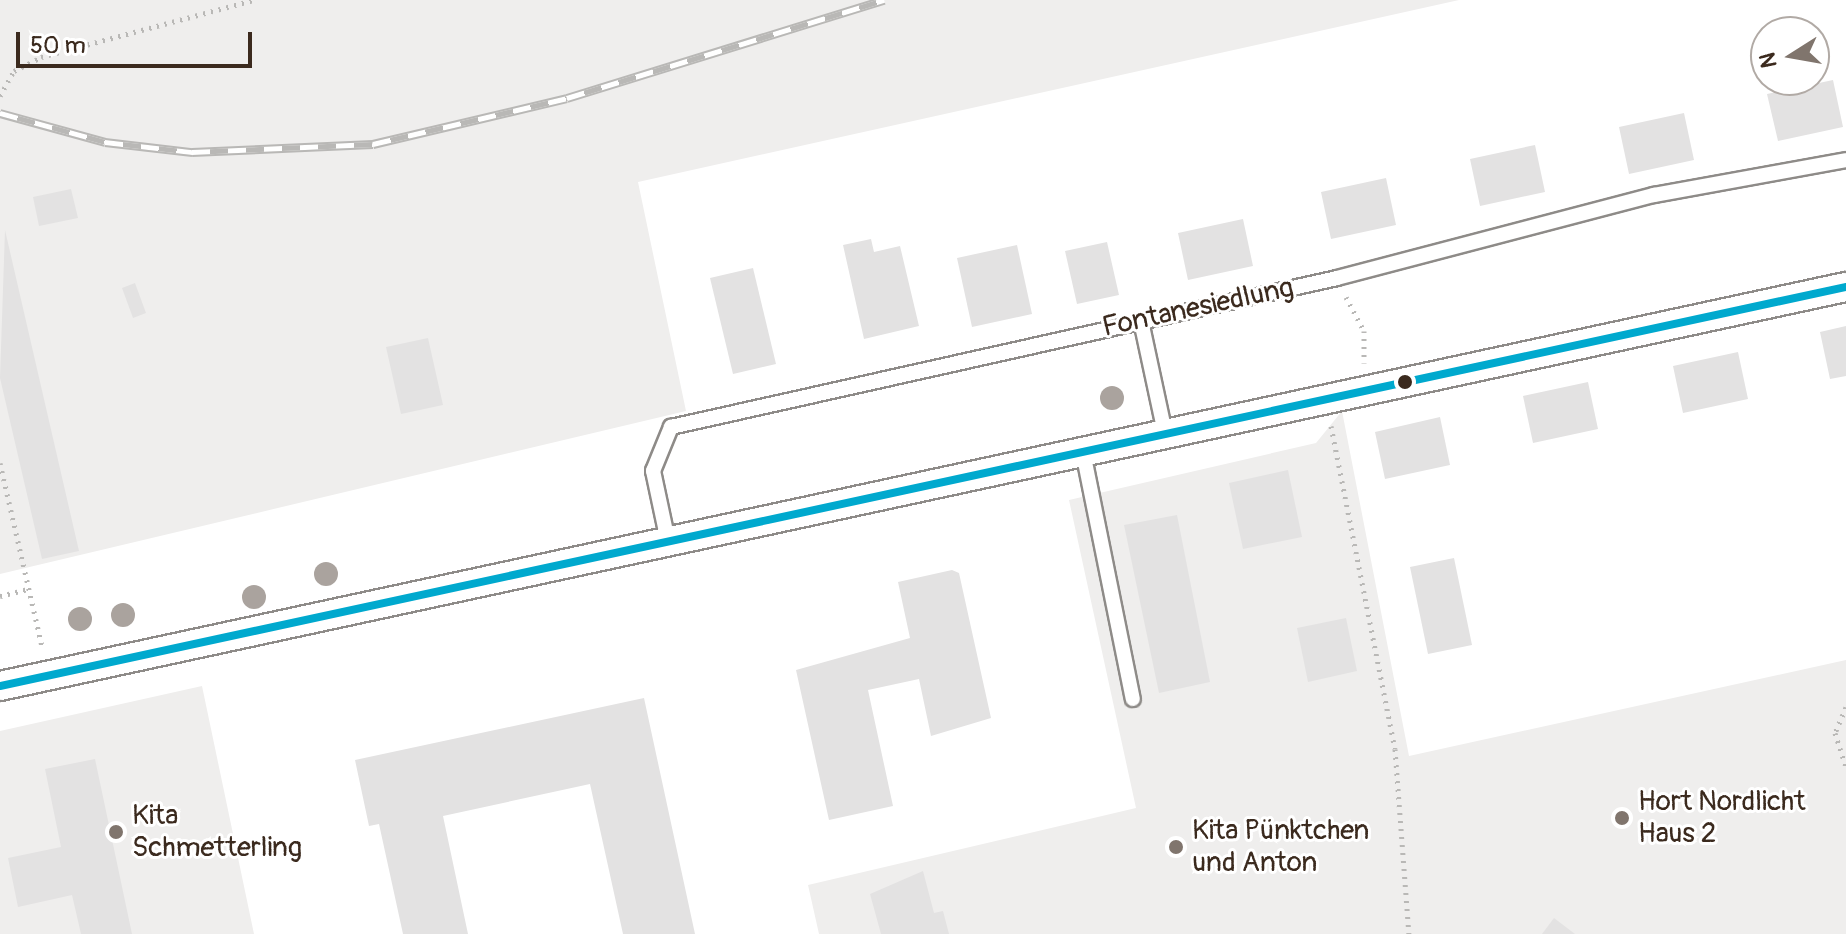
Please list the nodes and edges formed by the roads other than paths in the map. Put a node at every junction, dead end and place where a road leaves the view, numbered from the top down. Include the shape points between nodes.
1 (1846, 160) edge
2 (1846, 287) edge
3 (1141, 321) junction
4 (1165, 433) junction
5 (1083, 452) junction
6 (669, 546) junction
7 (0, 686) edge
8 (1133, 699) dead end

1 - 3 lane, Fontanesiedlung via 1654,195 1337,278
2 - 4 street
3 - 4 lane
3 - 6 lane, Fontanesiedlung via 671,427 653,471
4 - 5 street
5 - 6 street
5 - 8 lane
6 - 7 street

